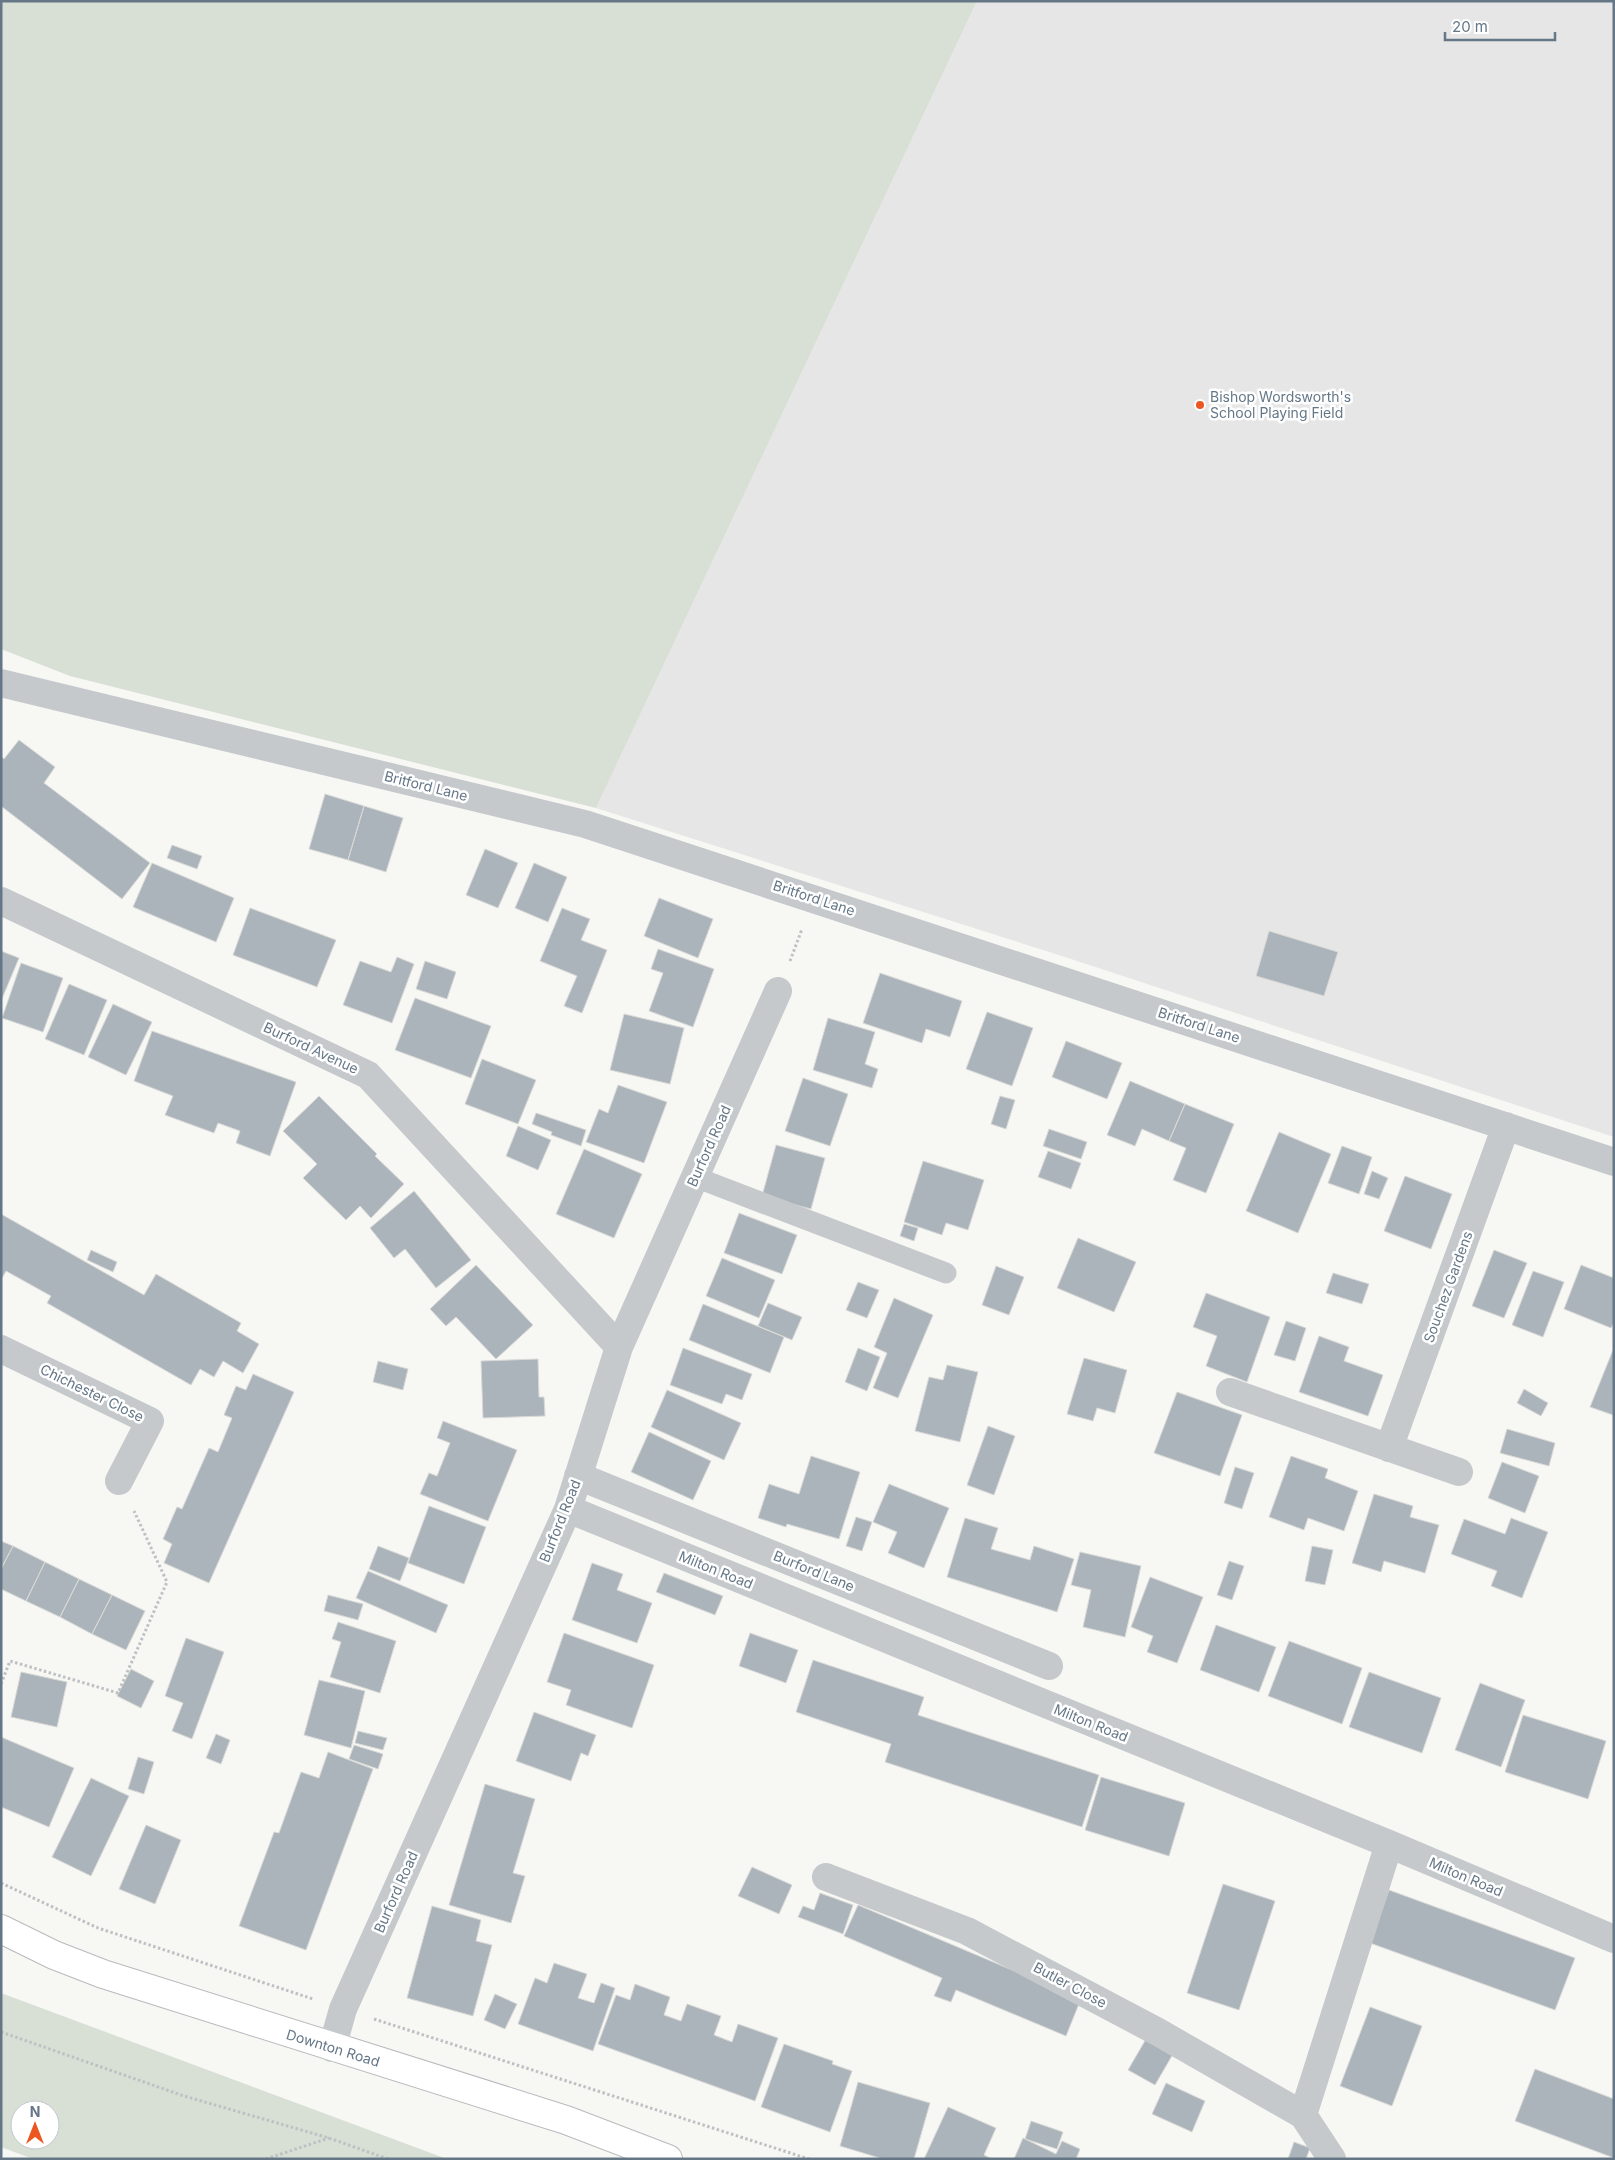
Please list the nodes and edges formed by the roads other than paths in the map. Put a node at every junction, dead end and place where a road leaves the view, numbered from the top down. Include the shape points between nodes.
1 (1, 682) edge
2 (1, 901) edge
3 (778, 992) road end
4 (1506, 1126) junction
5 (1614, 1162) edge
6 (695, 1177) junction
7 (946, 1272) dead end
8 (619, 1347) junction
9 (1, 1349) edge
10 (1230, 1392) dead end
11 (1390, 1448) junction
12 (1459, 1472) dead end
13 (578, 1476) junction
14 (120, 1481) road end
15 (568, 1510) junction
16 (1049, 1666) dead end
17 (1389, 1844) junction
18 (826, 1877) dead end
19 (1, 1929) edge
20 (1614, 1939) edge
21 (332, 2048) junction
22 (1303, 2115) junction
23 (668, 2159) edge
24 (1332, 2159) edge

1 - 4 street, Britford Lane via 585,824
2 - 8 street, Burford Avenue via 368,1075
3 - 6 street, Burford Road
4 - 5 street, Britford Lane
4 - 11 street, Souchez Gardens
6 - 7 lane
6 - 8 street, Burford Road
8 - 13 street, Burford Road
9 - 14 street, Chichester Close via 150,1421
10 - 11 street
11 - 12 street
13 - 15 street, Burford Road
13 - 16 street, Burford Lane
15 - 17 street, Milton Road
15 - 21 street, Burford Road via 343,2008
17 - 20 street, Milton Road
17 - 22 street
18 - 22 street, Butler Close via 967,1931 1158,2032
19 - 21 highway, Downton Road via 103,1974
21 - 23 highway, Downton Road via 566,2120
22 - 24 street, Butler Close

